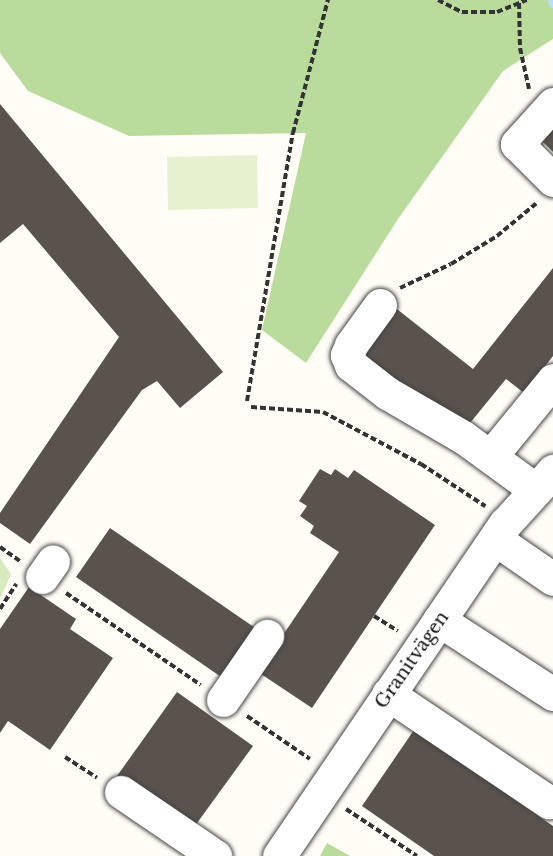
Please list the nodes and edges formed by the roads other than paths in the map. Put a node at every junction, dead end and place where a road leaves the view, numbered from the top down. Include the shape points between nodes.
1 (547, 110) edge
2 (547, 189) edge
3 (380, 305) road end
4 (553, 380) edge
5 (491, 456) junction
6 (544, 481) edge
7 (500, 532) junction
8 (553, 579) edge
9 (439, 620) junction
10 (267, 636) dead end
11 (388, 694) junction
12 (553, 694) edge
13 (223, 700) road end
14 (121, 792) dead end
15 (549, 802) dead end
16 (218, 848) edge
17 (279, 856) edge

1 - 2 street via 517,144
3 - 5 street via 346,355 351,365 387,393
4 - 5 street
5 - 6 street
6 - 7 street, Granitvägen
7 - 8 street
7 - 9 street, Granitvägen
9 - 11 street, Granitvägen
9 - 12 street
10 - 13 street
11 - 15 street via 448,722 498,756
11 - 17 street, Granitvägen
14 - 16 street

